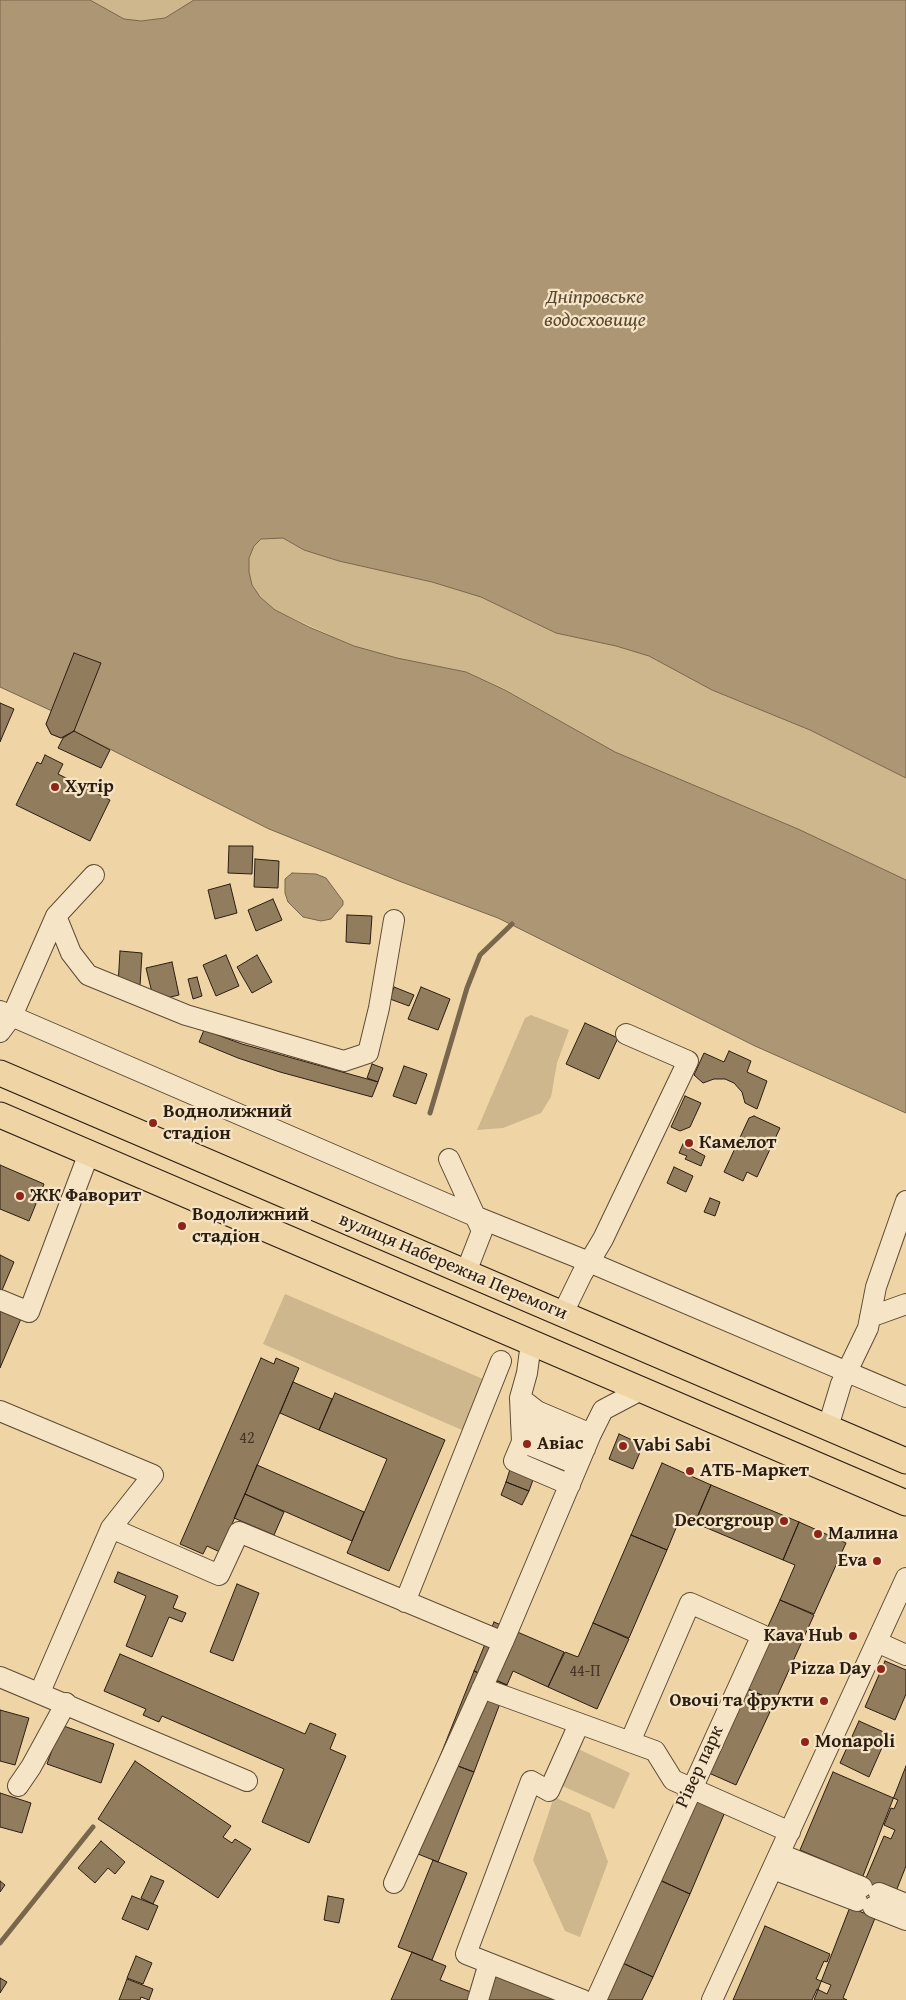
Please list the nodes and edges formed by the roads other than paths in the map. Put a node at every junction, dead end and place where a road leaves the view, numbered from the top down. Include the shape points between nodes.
1 (94, 875) dead end
2 (56, 916) junction
3 (394, 920) dead end
4 (6, 1013) edge
5 (0, 1032) edge
6 (626, 1034) dead end
7 (3, 1080) edge
8 (0, 1115) edge
9 (89, 1154) junction
10 (449, 1159) dead end
11 (906, 1201) edge
12 (326, 1213) junction
13 (477, 1217) junction
14 (310, 1248) junction
15 (589, 1262) junction
16 (466, 1272) junction
17 (0, 1300) edge
18 (906, 1304) edge
19 (563, 1314) junction
20 (870, 1317) junction
21 (531, 1343) junction
22 (501, 1361) dead end
23 (848, 1373) junction
24 (641, 1390) junction
25 (753, 1396) junction
26 (906, 1397) edge
27 (520, 1398) junction
28 (0, 1411) edge
29 (828, 1427) junction
30 (737, 1432) junction
31 (521, 1433) junction
32 (585, 1449) junction
33 (906, 1461) edge
34 (570, 1485) junction
35 (906, 1503) edge
36 (112, 1528) junction
37 (906, 1578) edge
38 (405, 1602) junction
39 (503, 1642) junction
40 (877, 1642) junction
41 (906, 1655) edge
42 (0, 1677) edge
43 (482, 1688) junction
44 (40, 1692) junction
45 (66, 1703) junction
46 (574, 1722) junction
47 (630, 1742) junction
48 (246, 1781) dead end
49 (18, 1786) dead end
50 (690, 1789) junction
51 (790, 1832) junction
52 (776, 1862) junction
53 (394, 1883) dead end
54 (868, 1897) junction
55 (906, 1904) edge
56 (906, 1920) edge
57 (489, 1963) junction
58 (478, 2000) edge
59 (583, 2000) edge
60 (596, 2000) edge
61 (712, 2000) edge

1 - 2 street
2 - 3 street via 71,953 88,975 186,1015 344,1061 368,1053
2 - 4 street
4 - 5 street
4 - 13 street
6 - 15 street via 688,1062
7 - 12 main road, вулиця Набережна Перемоги
8 - 9 main road, вулиця Набережна Перемоги
9 - 14 main road, вулиця Набережна Перемоги
9 - 17 street via 30,1312
10 - 13 street
11 - 20 street via 876,1287
12 - 14 main road
12 - 16 main road, вулиця Набережна Перемоги
13 - 15 street
13 - 16 street via 482,1231
14 - 21 main road, вулиця Набережна Перемоги
15 - 19 street
15 - 23 street
16 - 19 main road, вулиця Набережна Перемоги
18 - 20 street
19 - 25 main road, вулиця Набережна Перемоги
20 - 23 street
21 - 24 main road, вулиця Набережна Перемоги
21 - 27 street
22 - 38 street
23 - 26 street
23 - 29 street via 841,1384
24 - 30 main road, вулиця Набережна Перемоги
24 - 32 street via 603,1410
25 - 29 main road, вулиця Набережна Перемоги
25 - 30 main road
27 - 31 street
27 - 32 street
28 - 36 street via 154,1475
29 - 33 main road, вулиця Набережна Перемоги
30 - 35 main road, вулиця Набережна Перемоги
31 - 32 street
31 - 34 street via 514,1461
32 - 34 street
34 - 39 street
36 - 38 street via 219,1575 239,1532
36 - 44 street
37 - 40 street
38 - 39 street
39 - 43 street
40 - 41 street
40 - 51 street
42 - 44 street
43 - 46 street
43 - 53 street
44 - 45 street
45 - 48 street
45 - 49 street
46 - 47 street
46 - 57 street via 549,1791 531,1782 469,1945 466,1954
47 - 50 street via 655,1751 673,1780
47 - 50 street, Рівер парк via 690,1603 762,1635
50 - 51 street
50 - 60 street, Рівер парк
51 - 52 street
52 - 54 street
52 - 61 street
54 - 55 street
54 - 56 street
57 - 58 street
57 - 59 street

